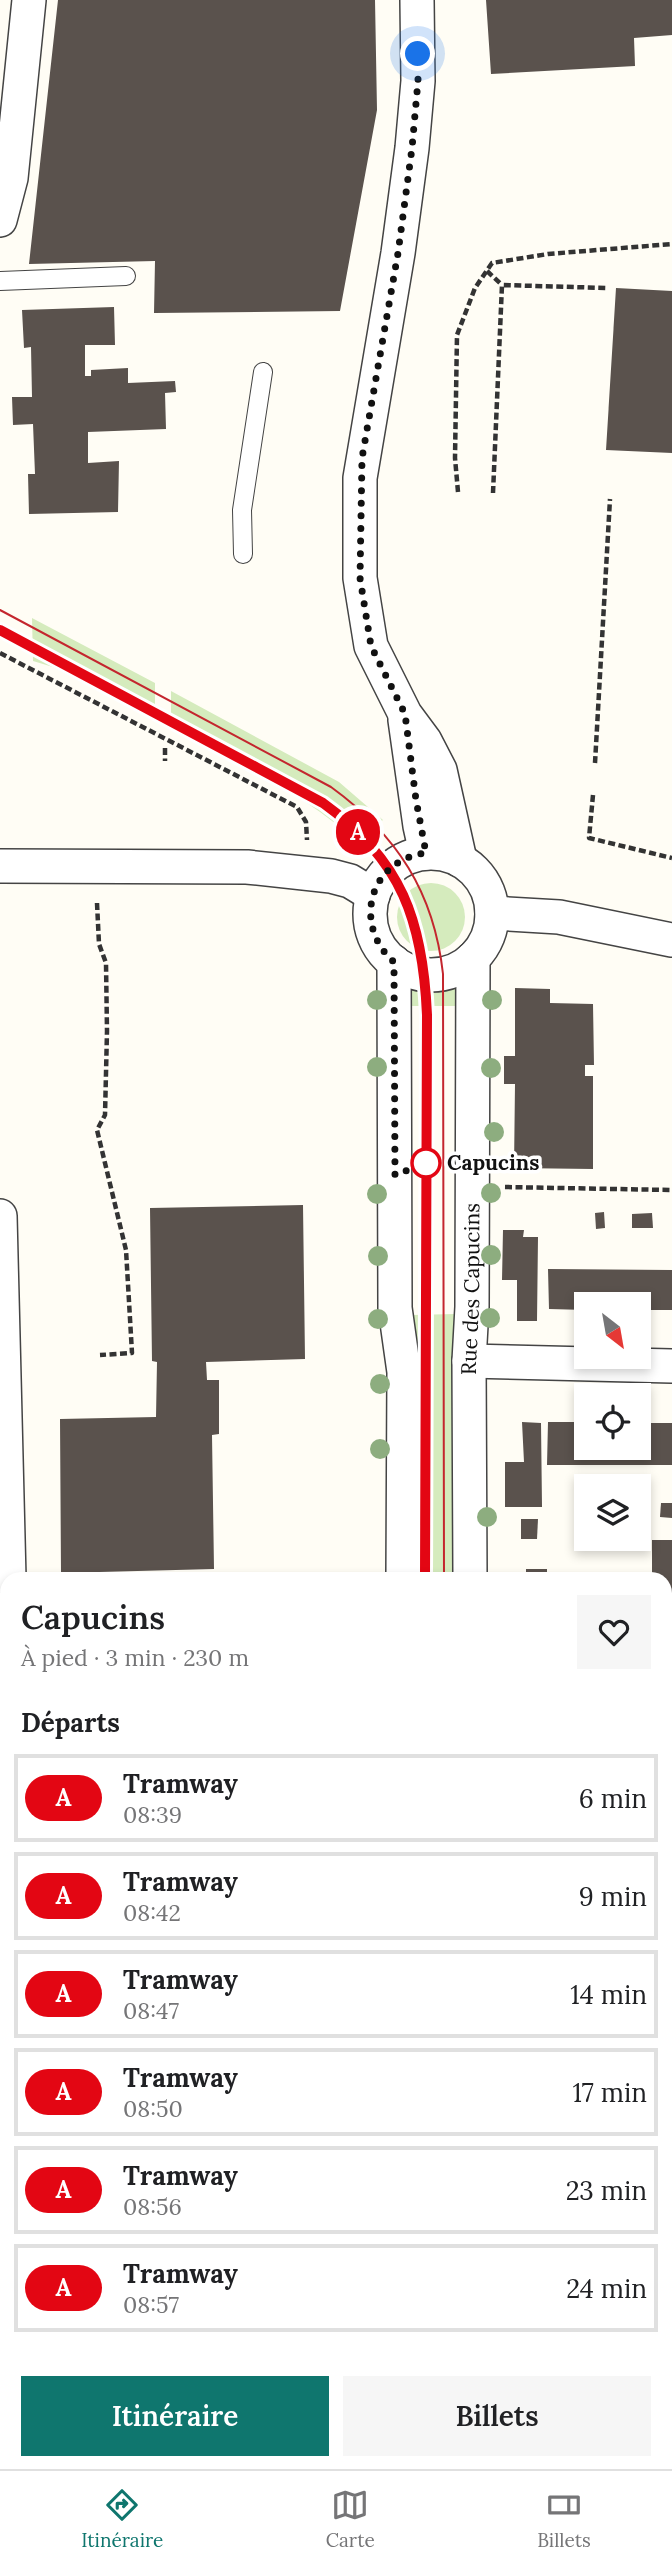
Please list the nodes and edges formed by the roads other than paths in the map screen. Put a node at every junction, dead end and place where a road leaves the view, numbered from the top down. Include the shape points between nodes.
1 (29, 0) edge
2 (417, 0) edge
3 (0, 220) edge
4 (126, 276) dead end
5 (0, 281) edge
6 (263, 372) dead end
7 (243, 554) dead end
8 (405, 714) junction
9 (426, 853) junction
10 (460, 860) junction
11 (0, 866) edge
12 (373, 895) junction
13 (492, 913) junction
14 (672, 940) edge
15 (473, 958) junction
16 (394, 962) junction
17 (0, 1216) edge
18 (469, 1361) junction
19 (672, 1366) edge
20 (9, 1572) edge
21 (403, 1572) edge
22 (470, 1572) edge

1 - 3 street via 11,178
2 - 8 street via 418,81 412,148 362,458 360,504 360,578 371,646
4 - 5 lane
6 - 7 lane via 243,510
8 - 9 street
8 - 10 street via 440,769
9 - 10 street
9 - 12 street via 394,865
10 - 13 street via 485,885
11 - 12 street via 247,867 311,872 350,881
12 - 16 street via 373,932
13 - 14 street via 559,917
13 - 15 street via 487,937
15 - 16 street via 451,971 431,975
15 - 18 street, Rue des Capucins
16 - 21 street via 395,1308 404,1372
17 - 20 street
18 - 19 street
18 - 22 street, Rue des Capucins

